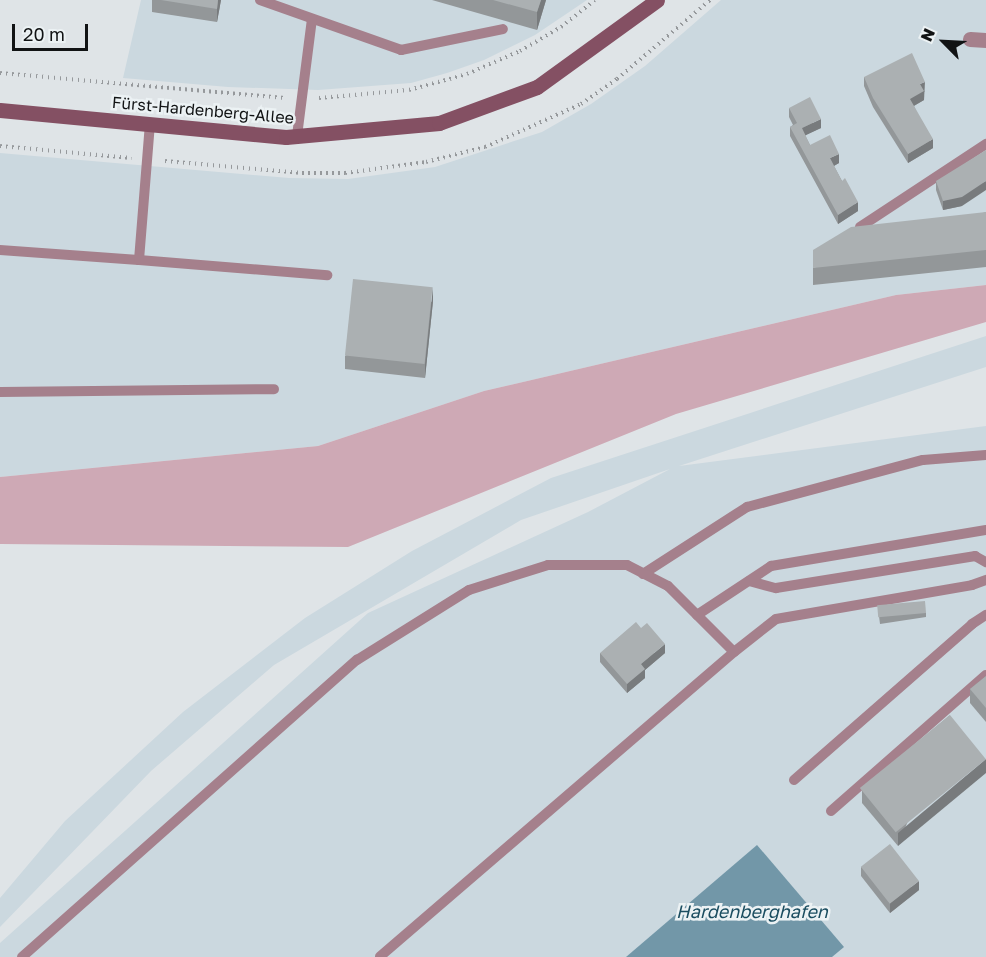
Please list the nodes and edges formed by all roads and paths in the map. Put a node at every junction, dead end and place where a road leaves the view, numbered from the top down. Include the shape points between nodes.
1 (260, 0) edge
2 (647, 3) edge
3 (312, 19) junction
4 (503, 29) dead end
5 (970, 39) dead end
6 (986, 40) edge
7 (0, 110) edge
8 (150, 124) junction
9 (297, 136) junction
10 (986, 144) edge
11 (860, 227) edge
12 (0, 250) edge
13 (139, 260) junction
14 (327, 275) dead end
15 (274, 389) dead end
16 (0, 392) edge
17 (986, 455) edge
18 (986, 530) edge
19 (986, 562) edge
20 (643, 574) junction
21 (986, 580) edge
22 (749, 581) junction
23 (697, 615) junction
24 (986, 615) edge
25 (734, 652) junction
26 (986, 675) edge
27 (794, 780) dead end
28 (831, 811) dead end
29 (22, 957) edge
30 (380, 957) edge

1 - 3 lane
2 - 9 street, Fürst-Hardenberg-Allee via 537,87 439,123
3 - 4 lane via 401,50
3 - 9 lane
5 - 6 street
7 - 8 street, Fürst-Hardenberg-Allee
8 - 9 street, Fürst-Hardenberg-Allee
8 - 13 lane
10 - 11 lane
12 - 13 lane
13 - 14 lane
15 - 16 lane
17 - 20 lane via 923,460 747,507
18 - 22 lane via 771,566
19 - 22 lane via 975,556 776,588
20 - 23 lane via 668,586
20 - 29 lane via 627,566 548,565 469,590 357,660
21 - 25 lane via 776,619
22 - 23 lane
23 - 25 lane
24 - 27 lane
25 - 30 lane
26 - 28 lane

